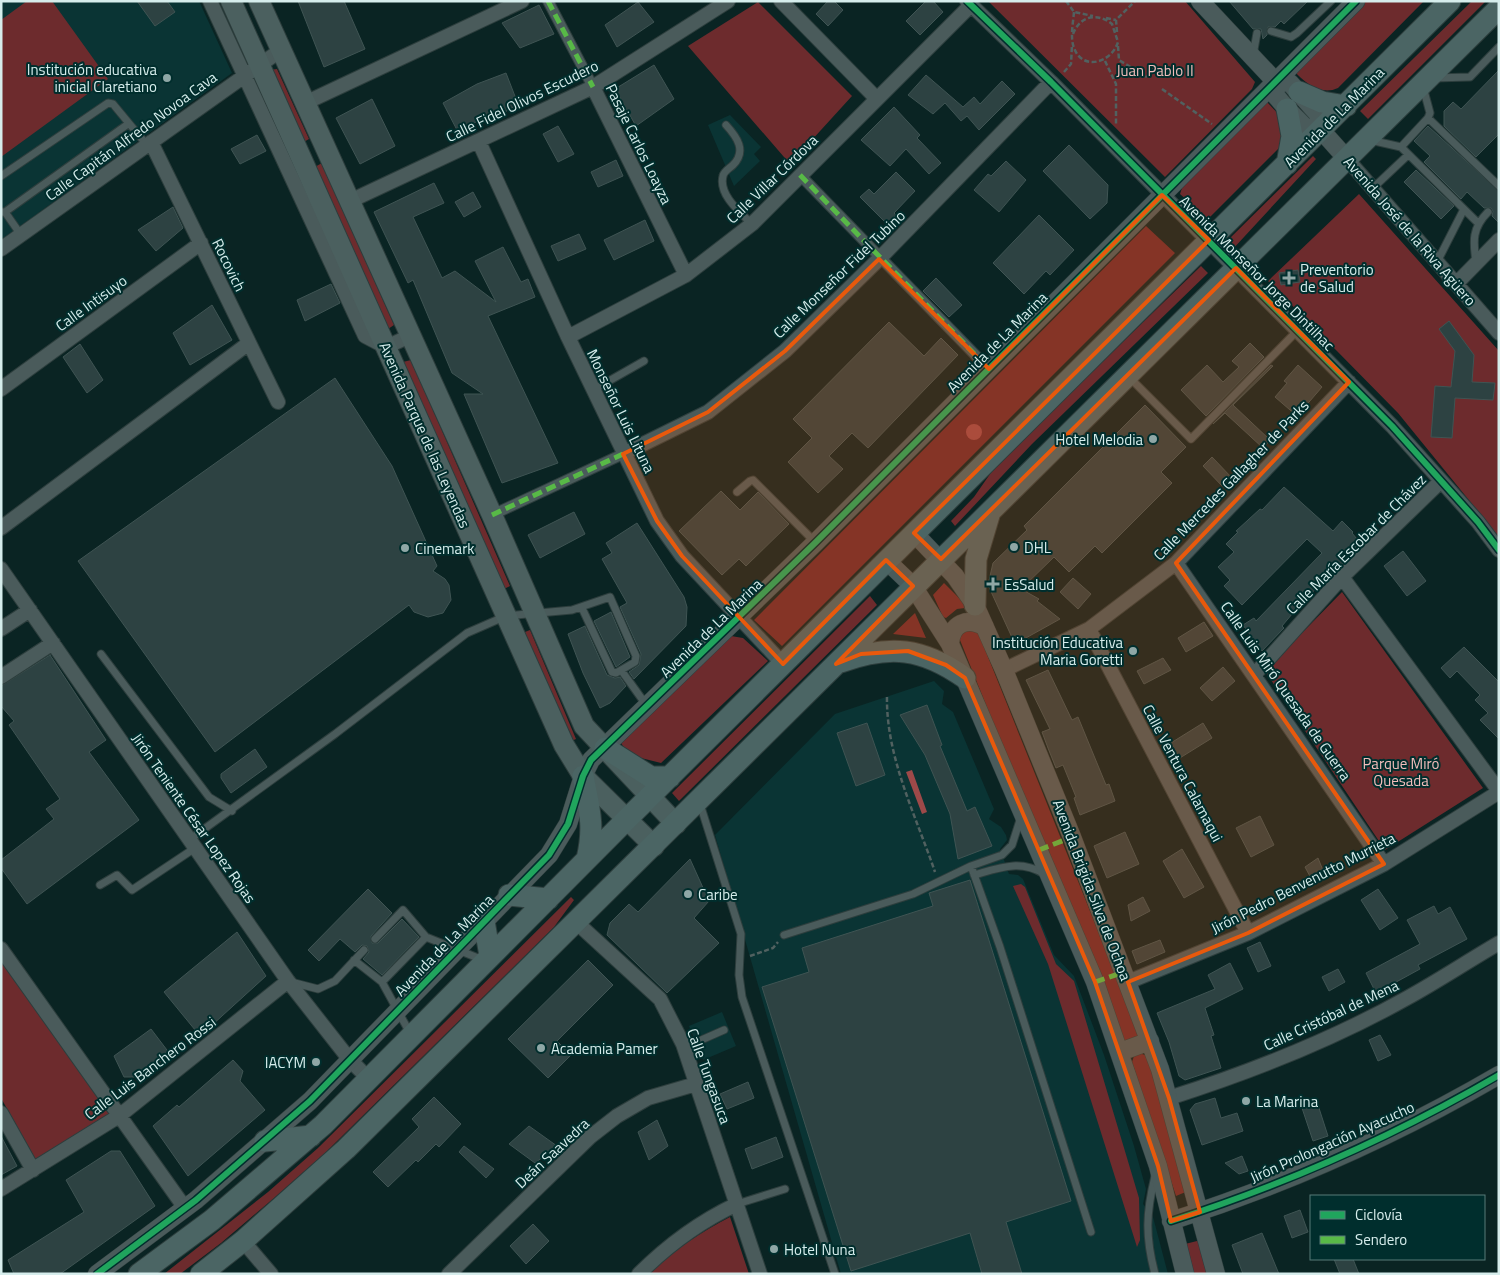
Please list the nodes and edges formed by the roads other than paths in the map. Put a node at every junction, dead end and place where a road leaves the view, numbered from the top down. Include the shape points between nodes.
1 (210, 1) edge
2 (231, 1) edge
3 (522, 1) edge
4 (548, 1) edge
5 (728, 1) edge
6 (781, 1) edge
7 (1200, 1) edge
8 (1330, 1) edge
9 (1356, 1) edge
10 (1450, 1) edge
11 (261, 2) edge
12 (969, 3) edge
13 (1499, 8) edge
14 (1306, 25) junction
15 (1329, 29) junction
16 (1271, 31) dead end
17 (1257, 33) dead end
18 (1499, 47) edge
19 (281, 50) junction
20 (1252, 57) junction
21 (259, 64) junction
22 (243, 76) junction
23 (1275, 81) junction
24 (1426, 81) junction
25 (1051, 82) junction
26 (593, 87) junction
27 (877, 99) junction
28 (1293, 100) junction
29 (304, 103) junction
30 (1346, 106) junction
31 (1428, 118) junction
32 (128, 124) junction
33 (726, 125) dead end
34 (1321, 130) junction
35 (1368, 139) junction
36 (479, 142) junction
37 (149, 144) junction
38 (1401, 147) junction
39 (324, 148) junction
40 (1408, 155) junction
41 (302, 159) junction
42 (1347, 159) junction
43 (1287, 164) junction
44 (800, 175) junction
45 (1, 176) edge
46 (1499, 186) edge
47 (1373, 188) junction
48 (1162, 195) junction
49 (348, 202) junction
50 (1464, 208) junction
51 (3, 212) edge
52 (1488, 212) dead end
53 (1478, 222) junction
54 (752, 224) junction
55 (21, 235) junction
56 (1209, 240) junction
57 (1499, 240) edge
58 (201, 243) junction
59 (1, 249) edge
60 (879, 259) junction
61 (1437, 262) junction
62 (1476, 262) junction
63 (1236, 268) junction
64 (686, 275) junction
65 (1456, 284) junction
66 (1298, 330) junction
67 (1499, 333) edge
68 (410, 336) junction
69 (568, 337) junction
70 (249, 343) junction
71 (386, 347) junction
72 (644, 361) dead end
73 (989, 369) junction
74 (1127, 375) junction
75 (1349, 382) junction
76 (1, 389) edge
77 (593, 390) junction
78 (278, 402) dead end
79 (623, 454) junction
80 (1441, 481) junction
81 (737, 492) dead end
82 (992, 508) junction
83 (492, 514) junction
84 (1, 528) edge
85 (914, 533) junction
86 (816, 542) junction
87 (1499, 550) edge
88 (941, 559) junction
89 (886, 560) junction
90 (1176, 563) junction
91 (1, 570) edge
92 (1342, 577) junction
93 (913, 586) junction
94 (975, 605) junction
95 (582, 608) junction
96 (30, 610) junction
97 (535, 615) junction
98 (506, 616) junction
99 (739, 618) junction
100 (985, 627) junction
101 (1, 629) edge
102 (1089, 629) junction
103 (53, 643) junction
104 (950, 644) junction
105 (101, 654) dead end
106 (783, 664) junction
107 (836, 664) junction
108 (621, 670) junction
109 (1004, 670) junction
110 (1255, 674) junction
111 (1, 677) edge
112 (965, 678) junction
113 (648, 706) junction
114 (604, 748) junction
115 (583, 776) junction
116 (670, 777) junction
117 (1499, 791) edge
118 (651, 796) junction
119 (699, 801) junction
120 (232, 811) junction
121 (1022, 812) junction
122 (627, 819) junction
123 (676, 824) junction
124 (192, 844) junction
125 (654, 846) junction
126 (587, 859) junction
127 (1384, 864) junction
128 (971, 866) junction
129 (974, 875) junction
130 (1050, 878) junction
131 (100, 885) dead end
132 (509, 895) junction
133 (548, 899) junction
134 (484, 921) junction
135 (576, 922) junction
136 (1248, 932) junction
137 (784, 935) road end
138 (426, 937) junction
139 (375, 939) dead end
140 (1499, 943) edge
141 (457, 948) junction
142 (1, 949) edge
143 (364, 950) dead end
144 (488, 959) junction
145 (354, 960) junction
146 (1135, 979) junction
147 (288, 981) junction
148 (382, 982) junction
149 (397, 1011) junction
150 (724, 1030) dead end
151 (412, 1036) junction
152 (1150, 1041) junction
153 (683, 1044) junction
154 (1120, 1052) junction
155 (350, 1060) junction
156 (1499, 1075) edge
157 (369, 1079) junction
158 (696, 1084) junction
159 (1169, 1098) junction
160 (1, 1113) edge
161 (119, 1116) junction
162 (311, 1136) junction
163 (265, 1141) junction
164 (1158, 1166) junction
165 (33, 1170) junction
166 (1, 1189) edge
167 (785, 1189) dead end
168 (737, 1204) junction
169 (185, 1208) junction
170 (1200, 1212) junction
171 (1171, 1221) junction
172 (1091, 1232) dead end
173 (243, 1241) junction
174 (97, 1274) edge
175 (139, 1274) edge
176 (201, 1274) edge
177 (271, 1274) edge
178 (449, 1274) edge
179 (639, 1274) edge
180 (760, 1274) edge
181 (836, 1274) edge
182 (1155, 1274) edge
183 (1185, 1274) edge
184 (1216, 1274) edge

1 - 22 street
2 - 21 main road, Avenida Parque de las Leyendas
3 - 29 street
4 - 26 street, Pasaje Carlos Loayza
5 - 26 street, Calle Fidel Olivos Escudero
6 - 27 street
7 - 20 street, Avenida José de la Riva Agüero
8 - 14 lane
9 - 15 street, Avenida de La Marina
10 - 30 main road, Avenida de La Marina
11 - 19 main road, Avenida Parque de las Leyendas
12 - 25 street, Avenida Monseñor Jorge Dintilhac
12 - 27 street, Calle Villar Córdova
13 - 24 main road
14 - 15 lane
14 - 16 lane via 1291,37
15 - 23 street, Avenida de La Marina
17 - 20 lane
18 - 24 lane via 1470,77
19 - 21 street, Calle Capitán Alfredo Novoa Cava
19 - 29 main road, Avenida Parque de las Leyendas
20 - 23 street, Avenida José de la Riva Agüero
21 - 22 street, Calle Capitán Alfredo Novoa Cava
21 - 41 main road, Avenida Parque de las Leyendas
22 - 37 street, Calle Capitán Alfredo Novoa Cava
22 - 71 street via 365,336
23 - 28 street, Avenida José de la Riva Agüero via 1290,83
23 - 48 street, Avenida de La Marina
24 - 31 lane
24 - 35 main road
25 - 48 street, Avenida Monseñor Jorge Dintilhac
25 - 60 street, Calle Monseñor Fidel Tubino
26 - 36 street, Calle Fidel Olivos Escudero
26 - 64 street, Pasaje Carlos Loayza
27 - 44 street, Calle Villar Córdova
28 - 30 main road
28 - 34 street, Avenida José de la Riva Agüero via 1305,128
28 - 43 main road
29 - 39 main road, Avenida Parque de las Leyendas
30 - 34 main road, Avenida de La Marina
31 - 38 lane
31 - 46 lane
32 - 37 lane
32 - 45 lane via 114,104 108,103
32 - 51 lane
33 - 54 lane via 739,142 740,150 739,158 725,172 722,184 727,197
34 - 42 street, Avenida José de la Riva Agüero
34 - 43 main road, Avenida de La Marina
35 - 38 lane
35 - 42 main road
36 - 49 street, Calle Fidel Olivos Escudero
36 - 69 street, Monseñor Luis Lituna
37 - 55 street, Calle Capitán Alfredo Novoa Cava
37 - 58 street, Rocovich
38 - 40 lane
39 - 41 main road
39 - 49 main road, Avenida Parque de las Leyendas
40 - 47 lane
40 - 50 lane
41 - 71 main road, Avenida Parque de las Leyendas
42 - 47 street, Avenida José de la Riva Agüero
42 - 63 main road
43 - 56 main road, Avenida de La Marina
44 - 54 street, Calle Villar Córdova
44 - 60 street
47 - 61 street, Avenida José de la Riva Agüero
48 - 56 street, Avenida Monseñor Jorge Dintilhac
48 - 73 street, Avenida de La Marina
49 - 68 main road, Avenida Parque de las Leyendas
50 - 53 lane
50 - 61 lane
51 - 55 lane
52 - 53 lane
53 - 62 lane via 1473,238
54 - 64 street, Calle Villar Córdova
55 - 59 street, Calle Capitán Alfredo Novoa Cava
56 - 63 street, Avenida Monseñor Jorge Dintilhac
56 - 85 main road, Avenida de La Marina
57 - 62 street
58 - 70 street, Rocovich
58 - 76 street, Calle Intisuyo
60 - 73 street
60 - 79 street, Calle Monseñor Fidel Tubino via 784,350 708,412
61 - 65 street, Avenida José de la Riva Agüero
62 - 65 street
63 - 66 street, Avenida Monseñor Jorge Dintilhac
63 - 74 main road
64 - 69 street, Calle Villar Córdova
65 - 67 street, Avenida José de la Riva Agüero
66 - 74 lane via 1191,439
66 - 75 street, Avenida Monseñor Jorge Dintilhac
68 - 71 street
68 - 83 main road, Avenida Parque de las Leyendas
69 - 77 street, Monseñor Luis Lituna
70 - 78 street, Rocovich
70 - 84 street
71 - 98 main road, Avenida Parque de las Leyendas
72 - 77 lane
73 - 86 street, Avenida de La Marina
74 - 82 main road
75 - 80 street, Avenida Monseñor Jorge Dintilhac
75 - 90 street, Calle Mercedes Gallagher de Parks
77 - 79 street, Monseñor Luis Lituna
79 - 83 street
79 - 99 street, Monseñor Luis Lituna via 657,521 682,556
80 - 87 street, Avenida Monseñor Jorge Dintilhac
80 - 92 street, Calle María Escobar de Chávez
81 - 86 lane via 753,480
82 - 88 main road
82 - 94 main road via 976,559
83 - 97 main road, Avenida Parque de las Leyendas
85 - 88 street, Avenida Brigida Silva de Ochoa
85 - 89 main road, Avenida de La Marina
86 - 99 street, Avenida de La Marina
88 - 93 main road
88 - 94 street, Avenida Brigida Silva de Ochoa
89 - 93 street, Avenida Brigida Silva de Ochoa
89 - 106 main road, Avenida de La Marina
90 - 102 street, Calle Mercedes Gallagher de Parks
90 - 110 street, Calle Luis Miró Quesada de Guerra
91 - 96 street, Jirón Teniente César Lopez Rojas
92 - 110 street, Calle María Escobar de Chávez
92 - 117 street
93 - 104 street, Avenida Brigida Silva de Ochoa
93 - 107 main road
94 - 100 street, Avenida Brigida Silva de Ochoa
95 - 97 lane
95 - 108 lane via 609,668 616,673
95 - 108 lane via 608,596 612,598 636,656 635,662
96 - 101 street
96 - 103 street, Jirón Teniente César Lopez Rojas
97 - 98 lane
97 - 114 main road, Avenida Parque de las Leyendas via 584,726
98 - 115 main road, Avenida Parque de las Leyendas via 564,745
98 - 120 lane via 468,633
99 - 106 street, Monseñor Luis Lituna
99 - 113 street, Avenida de La Marina
100 - 104 street via 969,621 961,623 954,629
100 - 109 street, Avenida Brigida Silva de Ochoa
102 - 109 street, Calle Mercedes Gallagher de Parks
102 - 136 street, Calle Ventura Calamaqui
103 - 111 street
103 - 124 street, Jirón Teniente César Lopez Rojas
104 - 112 street, Avenida Brigida Silva de Ochoa
105 - 120 lane via 208,797
106 - 116 main road, Avenida de La Marina
107 - 112 main road via 861,654 908,651 928,656
107 - 119 main road
108 - 113 lane
109 - 146 street, Avenida Brigida Silva de Ochoa
110 - 127 street, Calle Luis Miró Quesada de Guerra
112 - 121 street, Avenida Brigida Silva de Ochoa
113 - 114 street, Avenida de La Marina
114 - 115 street, Avenida de La Marina via 591,760
114 - 116 main road via 651,777
114 - 118 main road, Avenida Parque de las Leyendas
115 - 122 main road, Avenida Parque de las Leyendas
115 - 126 main road via 592,823
115 - 132 street, Avenida de La Marina via 568,824 560,838 549,855
116 - 118 main road, Avenida de La Marina
117 - 127 street, Jirón Pedro Benvenutto Murrieta
118 - 122 main road, Avenida de La Marina
118 - 123 main road, Avenida Parque de las Leyendas
119 - 123 main road
119 - 181 lane via 741,934 742,997
120 - 124 lane
121 - 128 lane via 1016,839 1008,852
121 - 130 street, Avenida Brigida Silva de Ochoa
122 - 125 main road, Avenida Parque de las Leyendas
122 - 126 main road, Avenida de La Marina
123 - 125 main road
124 - 131 lane via 132,890 117,875
124 - 147 street, Jirón Teniente César Lopez Rojas
125 - 135 main road
126 - 133 main road, Avenida de La Marina
127 - 136 street, Jirón Pedro Benvenutto Murrieta
128 - 129 lane
128 - 137 lane via 913,894
129 - 130 lane via 1019,864 1034,868
129 - 172 lane
130 - 154 street, Avenida Brigida Silva de Ochoa via 1095,982
132 - 133 main road
132 - 134 street, Avenida de La Marina
133 - 144 main road, Avenida de La Marina
134 - 141 street, Avenida de La Marina
134 - 144 main road
135 - 153 street, Calle Tungasuca via 660,999
135 - 173 main road via 340,1155
136 - 146 street, Jirón Pedro Benvenutto Murrieta
138 - 139 lane via 403,910
138 - 141 lane
138 - 148 lane
140 - 159 street, Calle Cristóbal de Mena via 1406,998 1347,1028 1282,1058
141 - 144 lane
141 - 149 street, Avenida de La Marina
142 - 161 street
143 - 145 lane
144 - 151 main road, Avenida de La Marina
145 - 147 lane via 335,980 318,989
145 - 148 lane
146 - 152 street, Avenida Brigida Silva de Ochoa
147 - 155 street, Jirón Teniente César Lopez Rojas
147 - 161 street, Calle Luis Banchero Rossi
148 - 149 lane
149 - 151 lane
149 - 155 street, Avenida de La Marina
150 - 153 lane via 700,1041
151 - 157 main road, Avenida de La Marina
152 - 154 street
152 - 159 street, Avenida Brigida Silva de Ochoa
153 - 158 street, Calle Tungasuca
154 - 164 street, Avenida Brigida Silva de Ochoa
155 - 157 street, Jirón Teniente César Lopez Rojas
155 - 163 street, Avenida de La Marina
156 - 170 street, Jirón Prolongación Ayacucho via 1384,1136
157 - 162 main road, Avenida de La Marina
158 - 168 street, Calle Tungasuca
158 - 178 street, Deán Saavedra via 648,1098 610,1121
159 - 170 street, Avenida Brigida Silva de Ochoa
160 - 165 street
161 - 165 street, Calle Luis Banchero Rossi
161 - 169 street
162 - 163 main road
162 - 175 main road, Avenida de La Marina via 212,1220
163 - 169 street, Avenida de La Marina
164 - 171 street, Avenida Brigida Silva de Ochoa
164 - 182 lane via 1146,1223
165 - 166 street, Calle Luis Banchero Rossi
167 - 168 lane
168 - 179 street via 684,1233
168 - 180 street, Calle Tungasuca
169 - 174 street, Avenida de La Marina
170 - 171 street, Jirón Prolongación Ayacucho
170 - 184 street, Avenida Brigida Silva de Ochoa
171 - 183 street, Avenida Brigida Silva de Ochoa
173 - 176 main road
173 - 177 street

